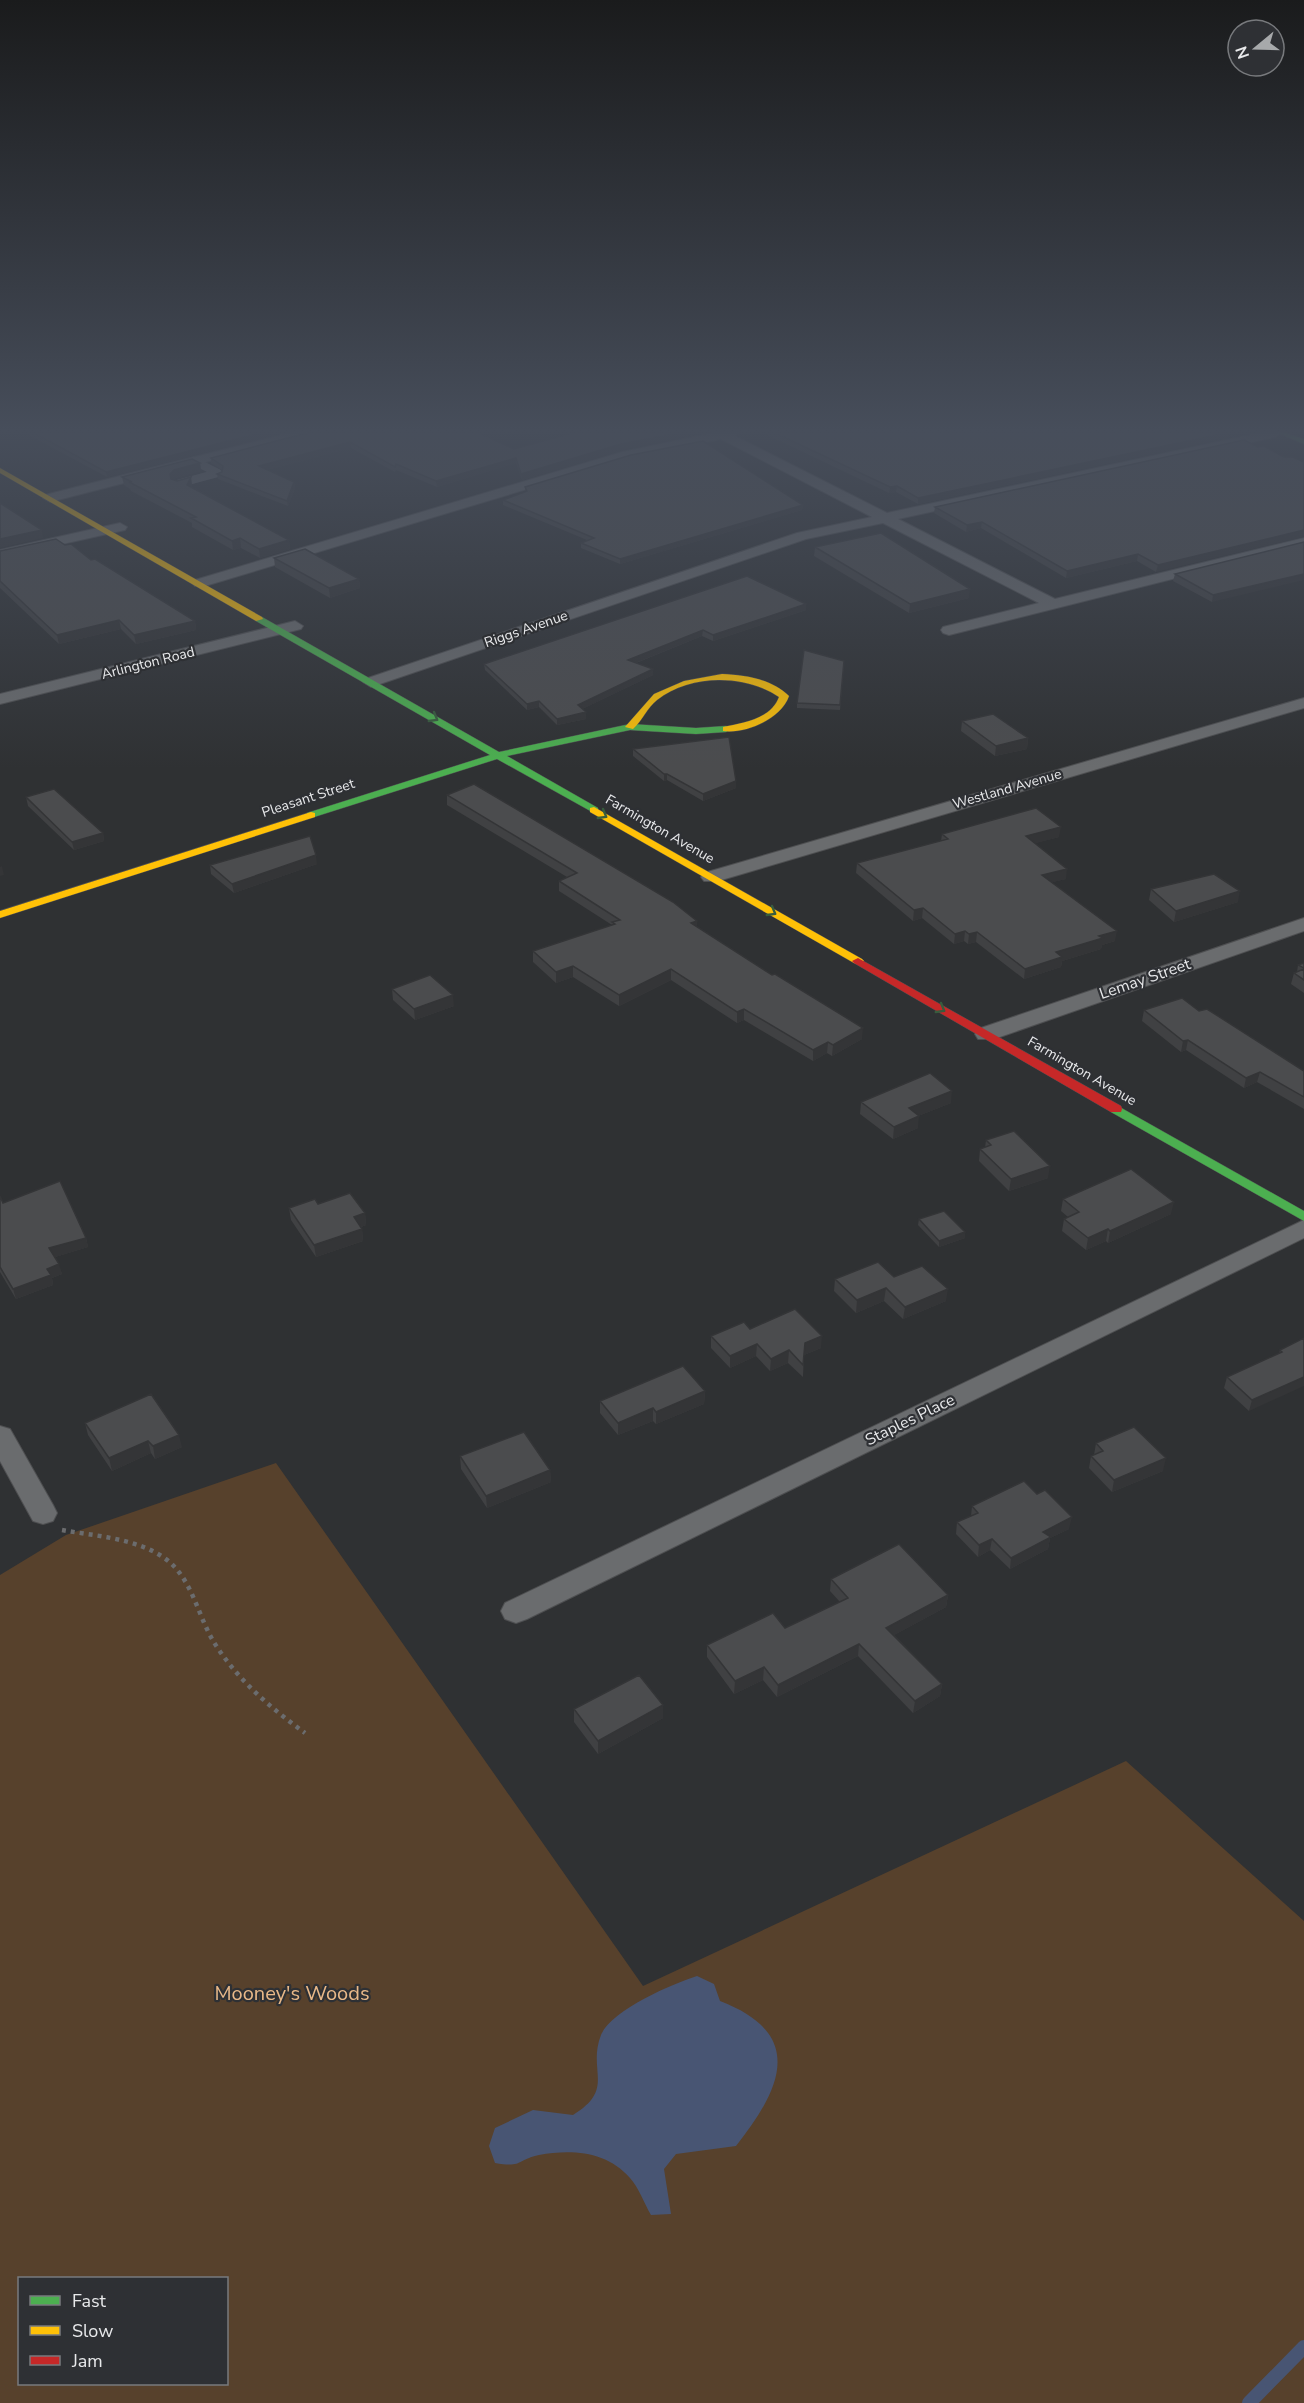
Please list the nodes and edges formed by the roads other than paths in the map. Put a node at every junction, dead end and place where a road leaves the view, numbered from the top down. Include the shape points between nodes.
1 (40, 545) edge
2 (142, 545) edge
3 (326, 545) edge
4 (775, 545) edge
5 (939, 545) edge
6 (1291, 545) edge
7 (0, 554) edge
8 (206, 581) junction
9 (1051, 603) junction
10 (288, 628) junction
11 (949, 630) dead end
12 (378, 679) junction
13 (0, 699) edge
14 (1304, 703) edge
15 (630, 727) junction
16 (515, 751) junction
17 (498, 755) junction
18 (729, 871) junction
19 (711, 877) junction
20 (788, 904) dead end
21 (0, 915) edge
22 (1304, 924) edge
23 (987, 1025) junction
24 (1006, 1027) junction
25 (1027, 1039) dead end
26 (1304, 1217) edge
27 (1304, 1228) edge
28 (0, 1436) edge
29 (43, 1513) road end
30 (516, 1611) dead end

1 - 7 street
2 - 8 main road, Farmington Avenue
3 - 8 street
4 - 12 street, Riggs Avenue
5 - 9 street
6 - 9 street
8 - 10 main road, Farmington Avenue
9 - 11 street
10 - 12 main road, Farmington Avenue
10 - 13 street, Arlington Road
12 - 16 main road, Farmington Avenue
12 -> 17 main road, Farmington Avenue
14 - 18 street, Westland Avenue
15 - 15 main road, Pleasant Street via 696,731 733,728 773,714 783,704 784,696 771,685 756,680 703,680 656,696
15 - 16 main road, Pleasant Street
16 - 17 main road, Pleasant Street
16 - 18 main road, Farmington Avenue
17 -> 19 main road, Farmington Avenue
17 - 21 main road, Pleasant Street
18 - 19 street, Westland Avenue
18 - 20 main road, Farmington Avenue
19 -> 23 main road, Farmington Avenue
22 - 24 street, Lemay Street
23 - 24 street, Lemay Street
23 - 26 main road, Farmington Avenue
24 - 25 main road, Farmington Avenue
27 - 30 street, Staples Place
28 - 29 street

